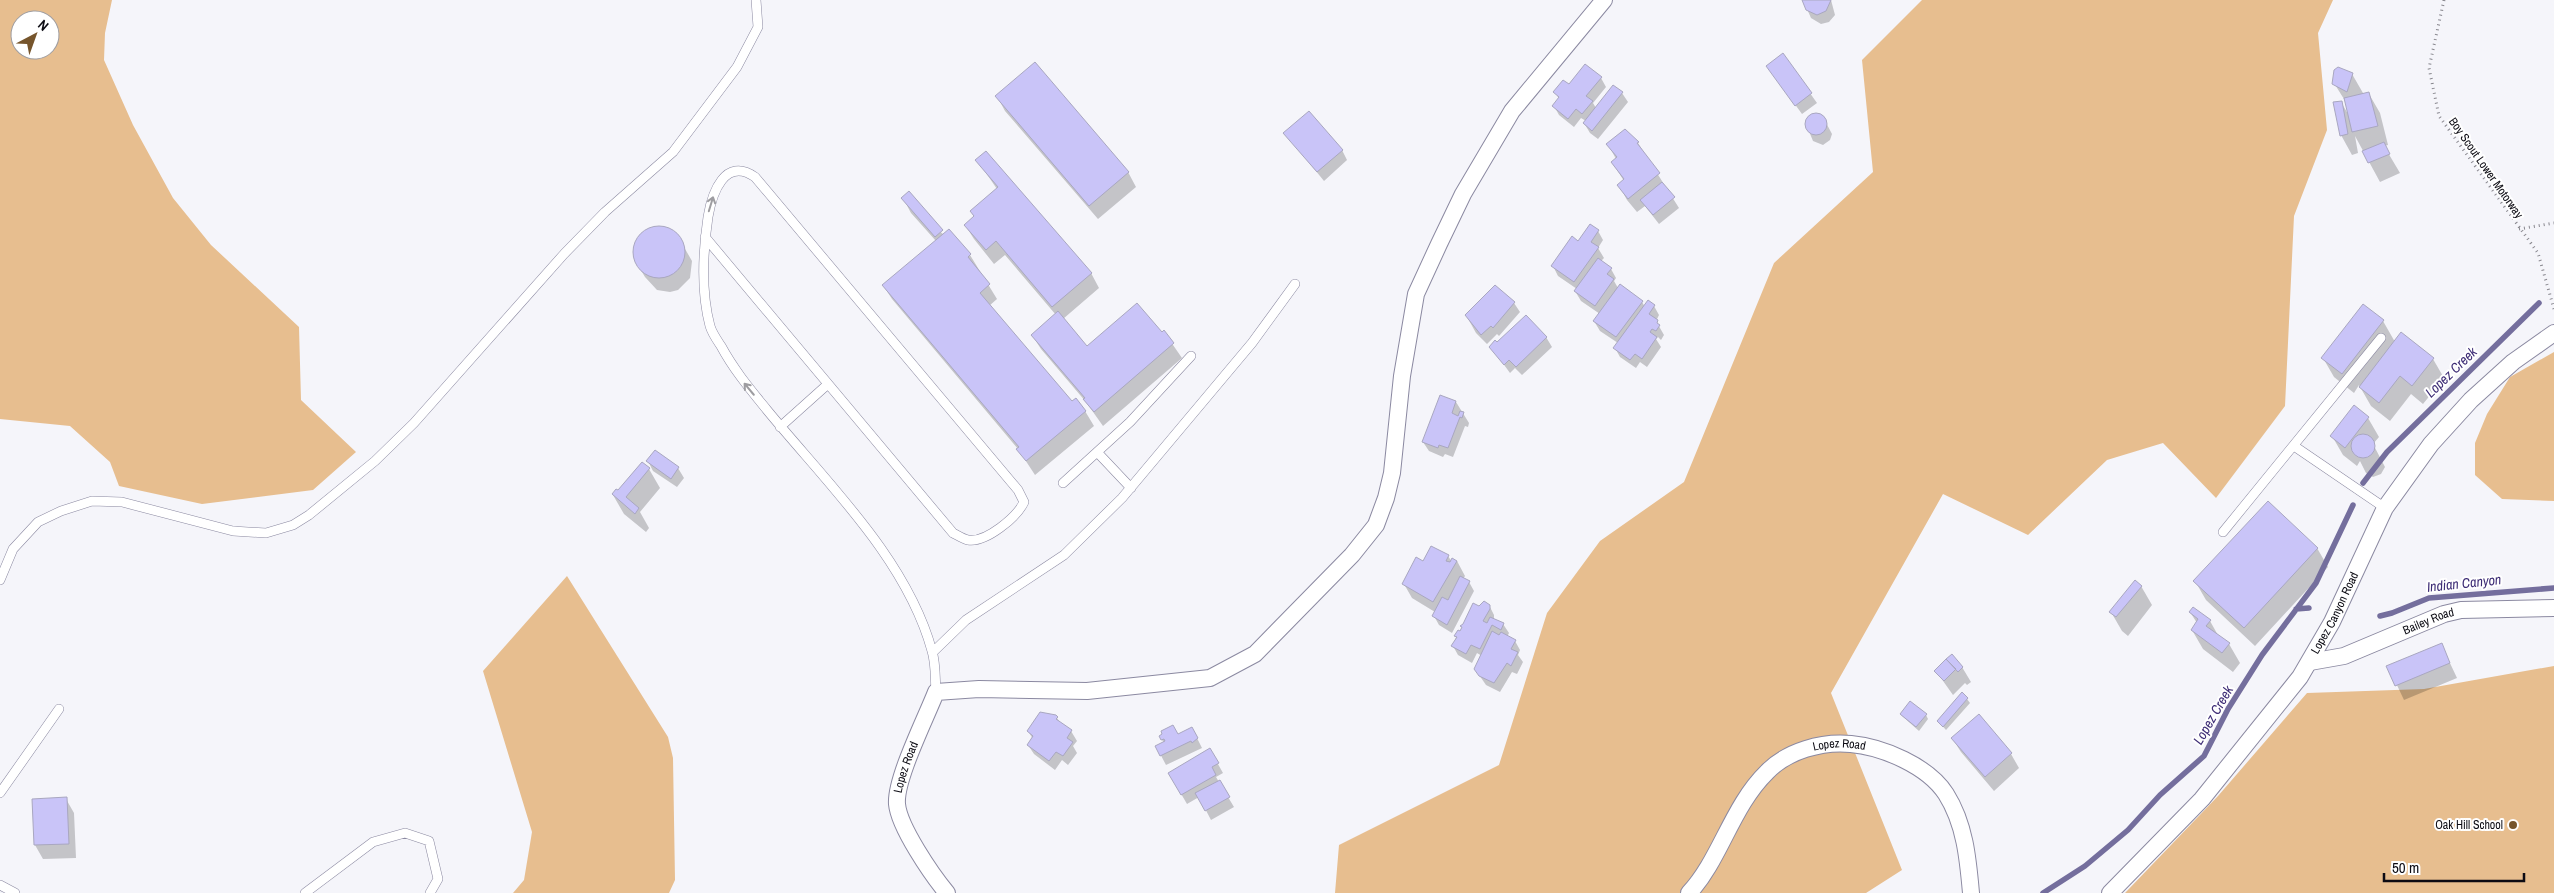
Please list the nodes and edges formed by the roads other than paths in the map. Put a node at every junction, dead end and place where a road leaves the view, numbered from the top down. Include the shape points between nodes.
1 (756, 0) edge
2 (1604, 0) edge
3 (705, 237) junction
4 (1295, 284) dead end
5 (2554, 333) edge
6 (2381, 338) dead end
7 (1191, 356) dead end
8 (828, 384) junction
9 (780, 426) junction
10 (2294, 446) junction
11 (1097, 452) junction
12 (1063, 483) dead end
13 (1131, 488) junction
14 (2386, 508) junction
15 (2223, 532) dead end
16 (0, 580) edge
17 (2554, 608) edge
18 (933, 652) junction
19 (2310, 662) junction
20 (936, 692) junction
21 (59, 709) dead end
22 (0, 793) edge
23 (0, 885) edge
24 (15, 893) edge
25 (305, 893) edge
26 (430, 893) edge
27 (947, 893) edge
28 (1688, 893) edge
29 (1971, 893) edge
30 (2110, 893) edge

1 - 16 lane via 758,28 737,67 674,152 591,226 414,423 375,461 309,515 266,533 233,530 122,502 92,501 38,522 13,549
2 - 20 street via 1512,111 1463,194 1416,294 1386,498 1376,525 1352,555 1255,654 1210,678 1087,691 979,689
3 - 8 lane
3 -> 8 lane via 710,208 718,185 726,175 735,170 745,170 755,177 1018,490 1024,502 1019,513 978,539 967,540 954,533
9 -> 3 lane via 736,372 710,327 704,280
4 - 13 lane via 1252,343
5 - 14 street, Lopez Canyon Road via 2513,362 2471,400 2431,444
6 - 10 lane
7 - 11 lane via 1130,422
8 - 9 lane
9 - 18 lane via 894,569 914,605
10 - 14 lane
10 - 15 lane
11 - 12 lane
11 - 13 lane
13 - 18 lane via 1064,555 966,620
14 - 19 street, Lopez Canyon Road
17 - 19 street, Bailey Road via 2461,610 2344,656
18 - 20 lane
19 - 30 street, Lopez Canyon Road via 2202,799
20 - 27 street, Lopez Road via 900,781 897,803 904,824 934,877
21 - 22 lane
23 - 24 lane
25 - 26 lane via 373,842 405,833 429,841 438,879
28 - 29 street, Lopez Road via 1747,795 1767,771 1788,755 1806,749 1850,744 1881,751 1908,763 1930,777 1946,793 1959,820 1968,856

